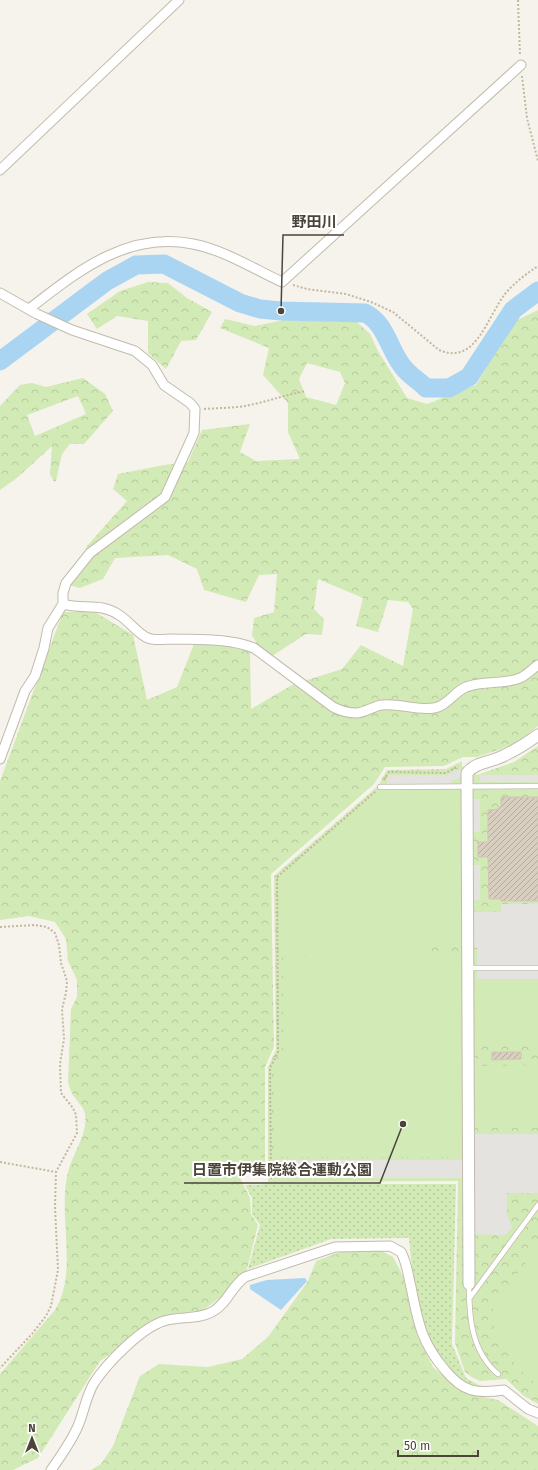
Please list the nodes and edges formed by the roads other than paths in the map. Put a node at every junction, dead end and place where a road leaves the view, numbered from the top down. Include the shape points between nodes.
1 (179, 0) edge
2 (521, 65) road end
3 (0, 170) edge
4 (0, 293) edge
5 (29, 309) junction
6 (63, 604) junction
7 (538, 666) edge
8 (538, 735) edge
9 (0, 759) edge
10 (538, 786) edge
11 (380, 787) road end
12 (466, 787) junction
13 (468, 968) junction
14 (538, 968) edge
15 (538, 1205) edge
16 (469, 1284) joint
17 (469, 1300) junction
18 (498, 1374) dead end
19 (538, 1413) edge
20 (51, 1470) edge

1 - 3 street
2 - 5 street via 282,282 216,251 192,244 143,244 114,253 77,272
4 - 5 street
5 - 6 street via 72,330 135,351 152,365 164,385 190,403 195,410 194,433 165,497 90,553 66,583
6 - 7 street via 107,609 120,615 148,638 224,640 254,648 333,707 345,712 359,713 382,705 433,708 442,706 452,695 466,687 521,678
6 - 9 street via 48,628 34,676 25,692
8 - 12 street via 502,757 476,765 468,771
10 - 12 lane
11 - 12 lane
12 - 13 street
13 - 14 lane
13 - 16 street
15 - 17 lane
16 - 17 lane
17 - 18 lane via 473,1334 488,1363
19 - 20 street via 528,1409 504,1390 470,1390 450,1376 438,1362 421,1334 401,1252 390,1246 334,1247 245,1277 223,1304 211,1313 164,1321 129,1343 94,1383 72,1439

